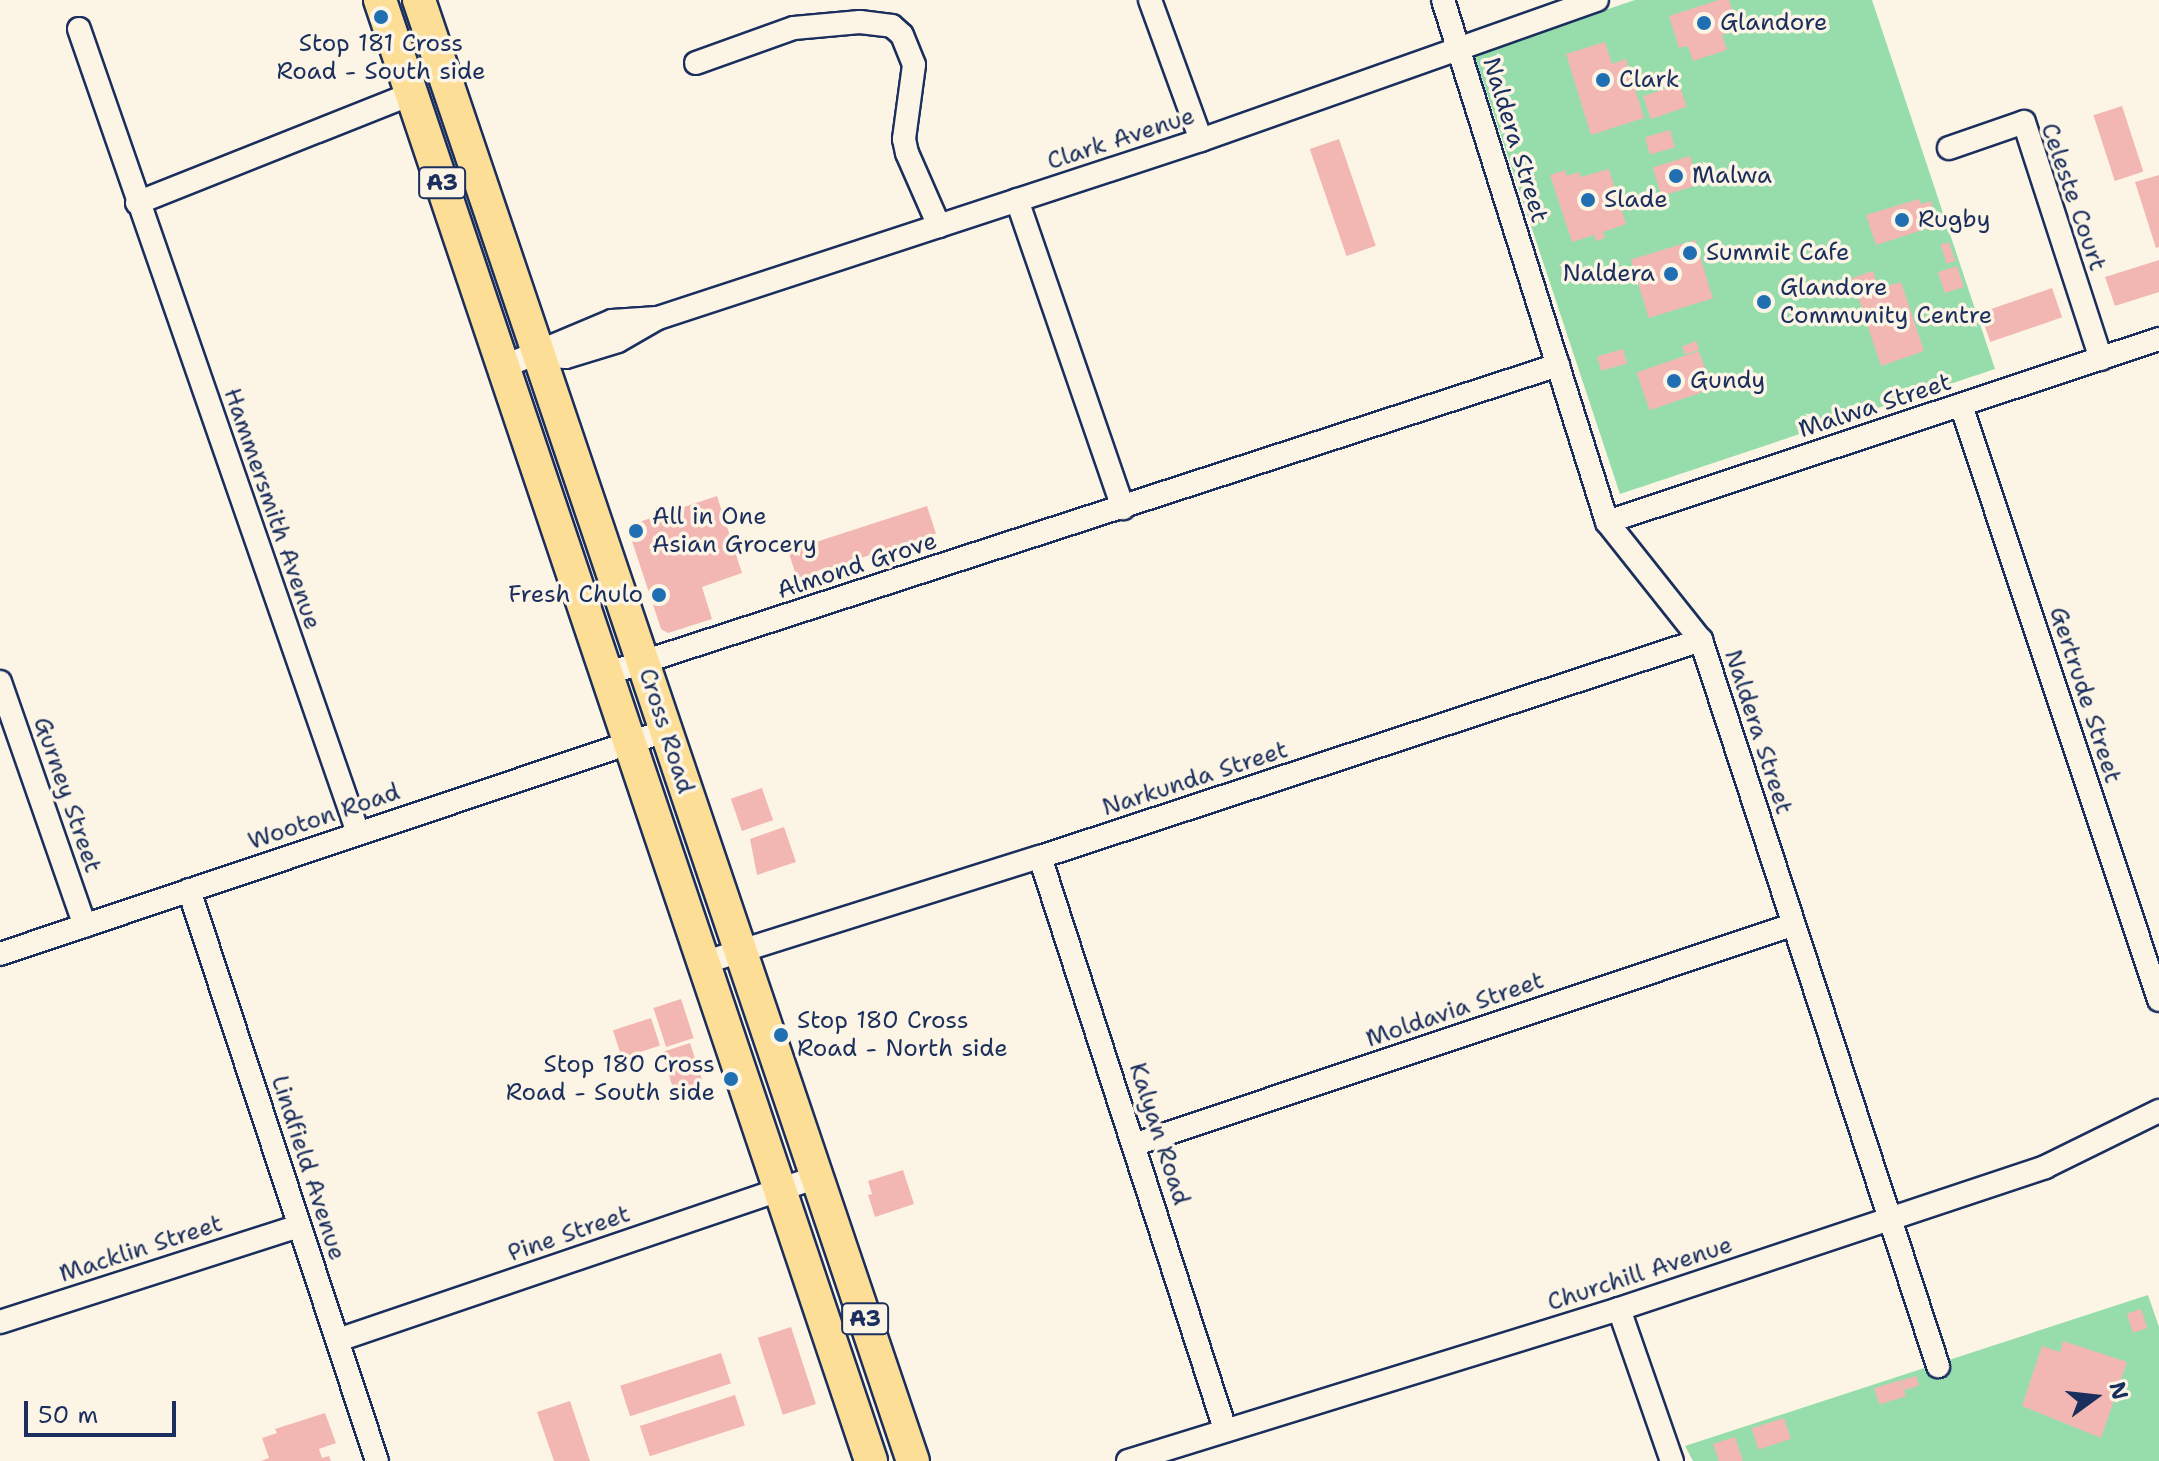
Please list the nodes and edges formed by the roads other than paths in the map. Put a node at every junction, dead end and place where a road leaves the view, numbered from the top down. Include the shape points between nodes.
1 (380, 0) edge
2 (419, 0) edge
3 (1150, 0) edge
4 (1443, 0) edge
5 (1597, 0) edge
6 (79, 29) dead end
7 (1459, 47) junction
8 (696, 63) dead end
9 (413, 93) junction
10 (1201, 140) junction
11 (1949, 148) dead end
12 (1017, 200) junction
13 (137, 203) junction
14 (939, 226) junction
15 (2159, 339) edge
16 (538, 355) junction
17 (2101, 359) junction
18 (1558, 365) junction
19 (503, 367) junction
20 (1961, 405) junction
21 (1123, 508) junction
22 (1607, 522) junction
23 (1701, 640) junction
24 (643, 662) junction
25 (606, 674) junction
26 (0, 682) edge
27 (665, 731) junction
28 (629, 743) junction
29 (358, 833) junction
30 (1040, 857) junction
31 (189, 890) junction
32 (1792, 925) junction
33 (85, 926) junction
34 (739, 951) junction
35 (0, 954) edge
36 (703, 963) junction
37 (2159, 1000) edge
38 (2159, 1111) edge
39 (1136, 1144) junction
40 (817, 1177) junction
41 (780, 1190) junction
42 (1891, 1219) junction
43 (299, 1226) junction
44 (1619, 1309) junction
45 (0, 1322) edge
46 (338, 1340) junction
47 (1938, 1366) dead end
48 (1225, 1429) junction
49 (377, 1461) edge
50 (871, 1461) edge
51 (913, 1461) edge
52 (1128, 1461) edge
53 (1672, 1461) edge

1 - 9 highway, Cross Road / A3
2 - 16 highway, Cross Road / A3
3 - 10 street
4 - 7 street, Naldera Street
5 - 7 street, Clark Avenue
6 - 13 street, Hammersmith Avenue
7 - 10 street, Clark Avenue
7 - 18 street, Naldera Street
8 - 14 street via 794,28 860,22 892,26 902,35 914,65 904,139 907,153
9 - 13 street
9 - 19 highway, Cross Road / A3
10 - 12 street, Clark Avenue
11 - 17 street, Celeste Court via 2024,122
12 - 14 street, Clark Avenue
12 - 21 street
13 - 29 street, Hammersmith Avenue
14 - 16 street, Clark Avenue via 658,318 612,321 560,340
15 - 17 street, Malwa Street
16 - 19 street, Clark Avenue
16 - 24 highway, Cross Road / A3
17 - 20 street, Malwa Street
18 - 21 street, Almond Grove
18 - 22 street, Naldera Street
19 - 25 highway, Cross Road / A3
20 - 22 street, Malwa Street
20 - 37 street, Gertrude Street
21 - 24 street, Almond Grove
22 - 23 street, Naldera Street
23 - 30 street, Narkunda Street
23 - 32 street, Naldera Street
24 - 25 street, Almond Grove
24 - 27 highway, Cross Road / A3
25 - 28 highway, Cross Road / A3
26 - 33 street, Gurney Street
27 - 28 street, Wooton Road
27 - 34 highway, Cross Road / A3
28 - 29 street, Wooton Road
28 - 36 highway, Cross Road / A3
29 - 31 street, Wooton Road
30 - 34 street, Narkunda Street
30 - 39 street, Kalyan Road
31 - 33 street, Wooton Road
31 - 43 street, Lindfield Avenue
32 - 39 street, Moldavia Street
32 - 42 street, Naldera Street
33 - 35 street, Wooton Road
34 - 36 street, Narkunda Street
34 - 40 highway, Cross Road / A3
36 - 41 highway, Cross Road / A3
38 - 42 street, Churchill Avenue via 2045,1167
39 - 48 street, Kalyan Road
40 - 41 street, Pine Street
40 - 51 highway, Cross Road / A3
41 - 46 street, Pine Street
41 - 50 highway, Cross Road / A3
42 - 44 street, Churchill Avenue
42 - 47 street, Naldera Street
43 - 45 street, Macklin Street
43 - 46 street, Lindfield Avenue
44 - 48 street, Churchill Avenue
44 - 53 street
46 - 49 street, Lindfield Avenue
48 - 52 street, Churchill Avenue

